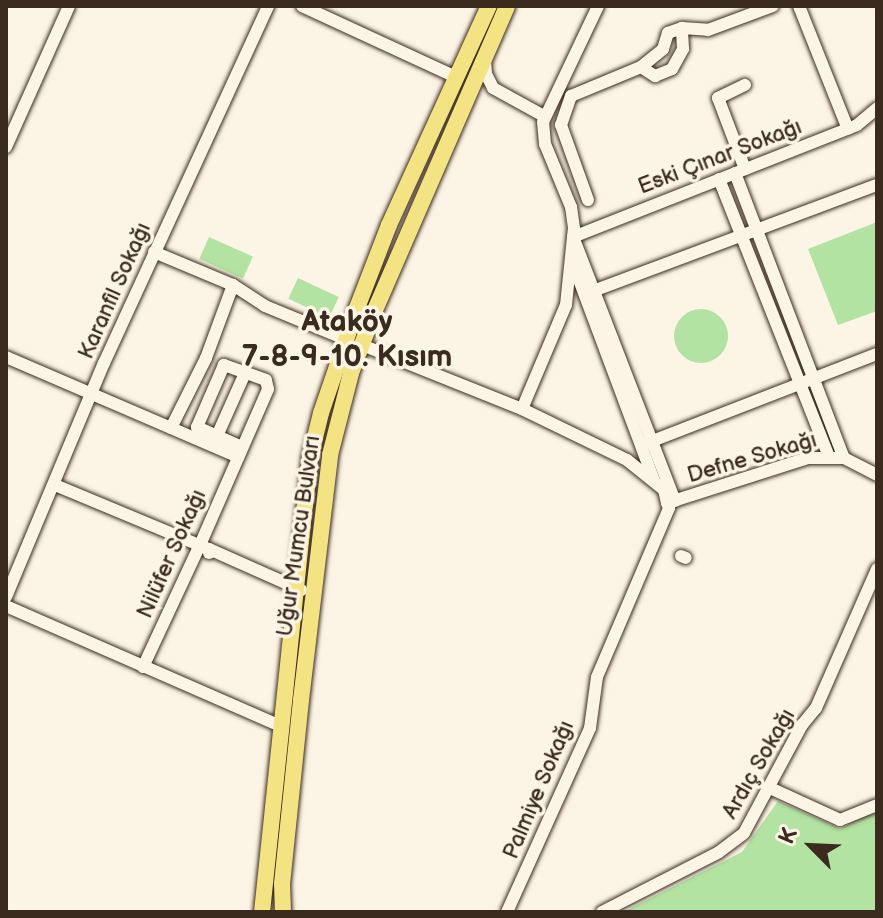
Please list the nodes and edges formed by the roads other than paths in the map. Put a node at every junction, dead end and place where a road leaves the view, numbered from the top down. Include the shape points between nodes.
1 (69, 6) edge
2 (268, 6) edge
3 (302, 6) edge
4 (489, 6) edge
5 (507, 6) edge
6 (598, 6) edge
7 (773, 6) edge
8 (799, 6) edge
9 (682, 28) junction
10 (485, 57) junction
11 (641, 67) junction
12 (456, 77) junction
13 (745, 85) dead end
14 (470, 91) junction
15 (877, 108) edge
16 (544, 116) junction
17 (848, 129) junction
18 (6, 147) edge
19 (740, 171) junction
20 (719, 179) junction
21 (877, 185) edge
22 (588, 200) dead end
23 (756, 228) junction
24 (740, 234) junction
25 (573, 237) junction
26 (154, 252) junction
27 (571, 259) junction
28 (233, 285) junction
29 (590, 292) junction
30 (345, 339) junction
31 (362, 345) junction
32 (877, 354) edge
33 (6, 357) edge
34 (245, 373) junction
35 (814, 378) junction
36 (802, 384) junction
37 (93, 392) junction
38 (522, 409) junction
39 (171, 428) junction
40 (217, 436) junction
41 (648, 443) junction
42 (240, 452) junction
43 (828, 455) junction
44 (844, 458) junction
45 (877, 475) edge
46 (654, 481) junction
47 (55, 485) junction
48 (671, 502) junction
49 (206, 550) junction
50 (877, 569) edge
51 (304, 591) junction
52 (6, 597) edge
53 (6, 606) edge
54 (143, 667) junction
55 (283, 727) junction
56 (770, 788) junction
57 (877, 805) edge
58 (262, 912) edge
59 (283, 912) edge
60 (507, 912) edge
61 (602, 912) edge

1 - 18 street
2 - 26 street, Karanfil Sokağı
3 - 12 street
4 - 12 main road, Uğur Mumcu Bulvarı
5 - 10 main road, Uğur Mumcu Bulvarı
6 - 16 street
7 - 9 street via 708,30
8 - 17 street
9 - 11 street via 668,33 663,49
9 - 11 street via 683,49 672,69 655,76
10 - 14 main road, Uğur Mumcu Bulvarı
10 - 16 street via 493,88
11 - 22 street via 571,96 561,125
12 - 14 main road
12 - 30 main road, Uğur Mumcu Bulvarı
13 - 19 street via 718,98
14 - 16 street
14 - 31 main road, Uğur Mumcu Bulvarı
15 - 17 street, Eski Çınar Sokağı
16 - 25 street via 543,136 571,207
17 - 19 street, Eski Çınar Sokağı
19 - 20 street, Eski Çınar Sokağı
19 - 23 street
20 - 24 street
20 - 25 street, Eski Çınar Sokağı
21 - 23 street
23 - 24 street
23 - 35 street
24 - 29 street
24 - 36 street
25 - 27 street
25 - 29 street
26 - 28 street
26 - 37 street, Karanfil Sokağı
27 - 29 street
27 - 38 street via 566,305
28 - 30 street via 265,306
28 - 39 street via 206,358
29 - 41 street
30 - 31 main road
30 - 51 main road, Uğur Mumcu Bulvarı via 310,458
31 - 38 street, Defne Sokağı
31 - 51 main road, Uğur Mumcu Bulvarı via 330,455
32 - 35 street
33 - 37 street
34 - 40 street
34 - 40 street via 224,365 197,427
34 - 42 street, Nilüfer Sokağı via 266,380 268,389
35 - 36 street
35 - 44 street
36 - 41 street
36 - 43 street
37 - 39 street
37 - 47 street, Karanfil Sokağı
38 - 46 street, Defne Sokağı via 627,460
39 - 42 street
40 - 42 street
41 - 46 street
41 - 48 street
42 - 49 street, Nilüfer Sokağı
43 - 44 street, Defne Sokağı
43 - 48 street, Defne Sokağı
44 - 45 street, Defne Sokağı
46 - 48 street, Defne Sokağı
47 - 49 street
47 - 52 street, Karanfil Sokağı
48 - 60 street, Palmiye Sokağı via 597,677 590,728
49 - 51 street
49 - 54 street, Nilüfer Sokağı
50 - 56 street, Ardıç Sokağı via 816,708
51 - 55 main road, Uğur Mumcu Bulvarı
51 - 59 main road, Uğur Mumcu Bulvarı
53 - 54 street
54 - 55 street
55 - 58 main road, Uğur Mumcu Bulvarı
56 - 57 street via 840,820
56 - 61 street, Ardıç Sokağı via 754,820 736,840

